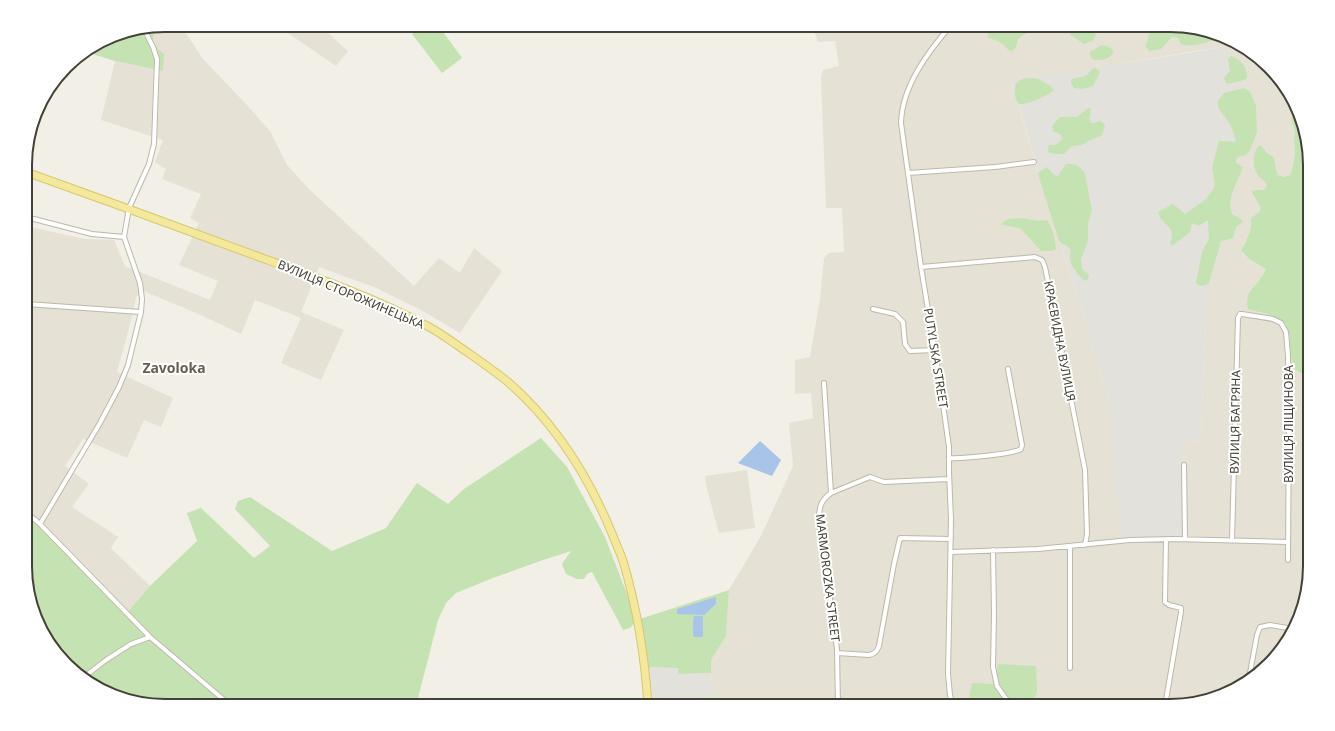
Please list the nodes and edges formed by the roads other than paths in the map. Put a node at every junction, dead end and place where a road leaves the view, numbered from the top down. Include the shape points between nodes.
1 (946, 32) edge
2 (146, 34) edge
3 (1034, 162) dead end
4 (908, 173) junction
5 (32, 174) edge
6 (128, 208) junction
7 (34, 220) dead end
8 (124, 237) junction
9 (920, 267) junction
10 (32, 304) edge
11 (873, 309) dead end
12 (141, 312) junction
13 (1249, 315) joint
14 (935, 350) junction
15 (1008, 369) dead end
16 (824, 383) dead end
17 (949, 458) junction
18 (1184, 465) dead end
19 (949, 479) junction
20 (831, 493) junction
21 (32, 517) edge
22 (40, 524) junction
23 (951, 539) junction
24 (1166, 539) junction
25 (1185, 539) junction
26 (1232, 540) junction
27 (1288, 542) junction
28 (1085, 545) junction
29 (1070, 546) junction
30 (993, 550) junction
31 (951, 552) junction
32 (1288, 560) dead end
33 (1287, 628) edge
34 (150, 637) junction
35 (837, 653) junction
36 (1070, 668) dead end
37 (1250, 672) edge
38 (88, 674) edge
39 (223, 699) edge
40 (648, 699) edge
41 (838, 699) edge
42 (951, 699) edge
43 (1006, 699) edge
44 (1166, 699) edge

1 - 4 street, PUTYLSKA STREET via 918,71 904,101 901,123
2 - 6 street via 156,59 154,144 149,164
3 - 4 street
4 - 9 street, PUTYLSKA STREET
5 - 6 main road, ВУЛИЦЯ СТОРОЖИНЕЦЬКА
6 - 8 street
6 - 40 main road, ВУЛИЦЯ СТОРОЖИНЕЦЬКА via 318,278 400,312 432,329 508,382 556,435 584,475 605,515 623,559 635,606
7 - 8 street via 92,234
8 - 12 street via 140,283
9 - 14 street, PUTYLSKA STREET
9 - 28 street, КРАЄВИДНА ВУЛИЦЯ via 1035,257 1042,260 1085,470
10 - 12 street
11 - 14 street via 896,314 903,322 905,344 910,351
12 - 22 street via 128,365 119,387
13 - 26 street, ВУЛИЦЯ БАГРЯНА via 1241,314 1238,318
13 - 27 street, ВУЛИЦЯ ЛІЩИНОВА via 1273,319 1281,323 1286,332 1289,409
14 - 17 street, PUTYLSKA STREET via 949,441
15 - 17 street via 1021,450
16 - 20 street
17 - 19 street, PUTYLSKA STREET
18 - 25 street
19 - 20 street via 884,482 870,477
19 - 23 street, PUTYLSKA STREET
20 - 35 street, MARMOROZKA STREET via 819,508 819,519
21 - 22 street
22 - 34 street
23 - 31 street, PUTYLSKA STREET
23 - 35 street via 900,538 878,649 870,655
24 - 25 street
24 - 28 street
24 - 44 street via 1165,602 1181,608
25 - 26 street
26 - 27 street
27 - 32 street, ВУЛИЦЯ ЛІЩИНОВА
28 - 29 street
29 - 30 street
29 - 36 street
30 - 31 street
30 - 43 street via 993,667 997,686
31 - 42 street, PUTYLSKA STREET via 948,674
33 - 37 street via 1270,625 1260,627
34 - 38 street via 131,644
34 - 39 street
35 - 41 street, MARMOROZKA STREET

